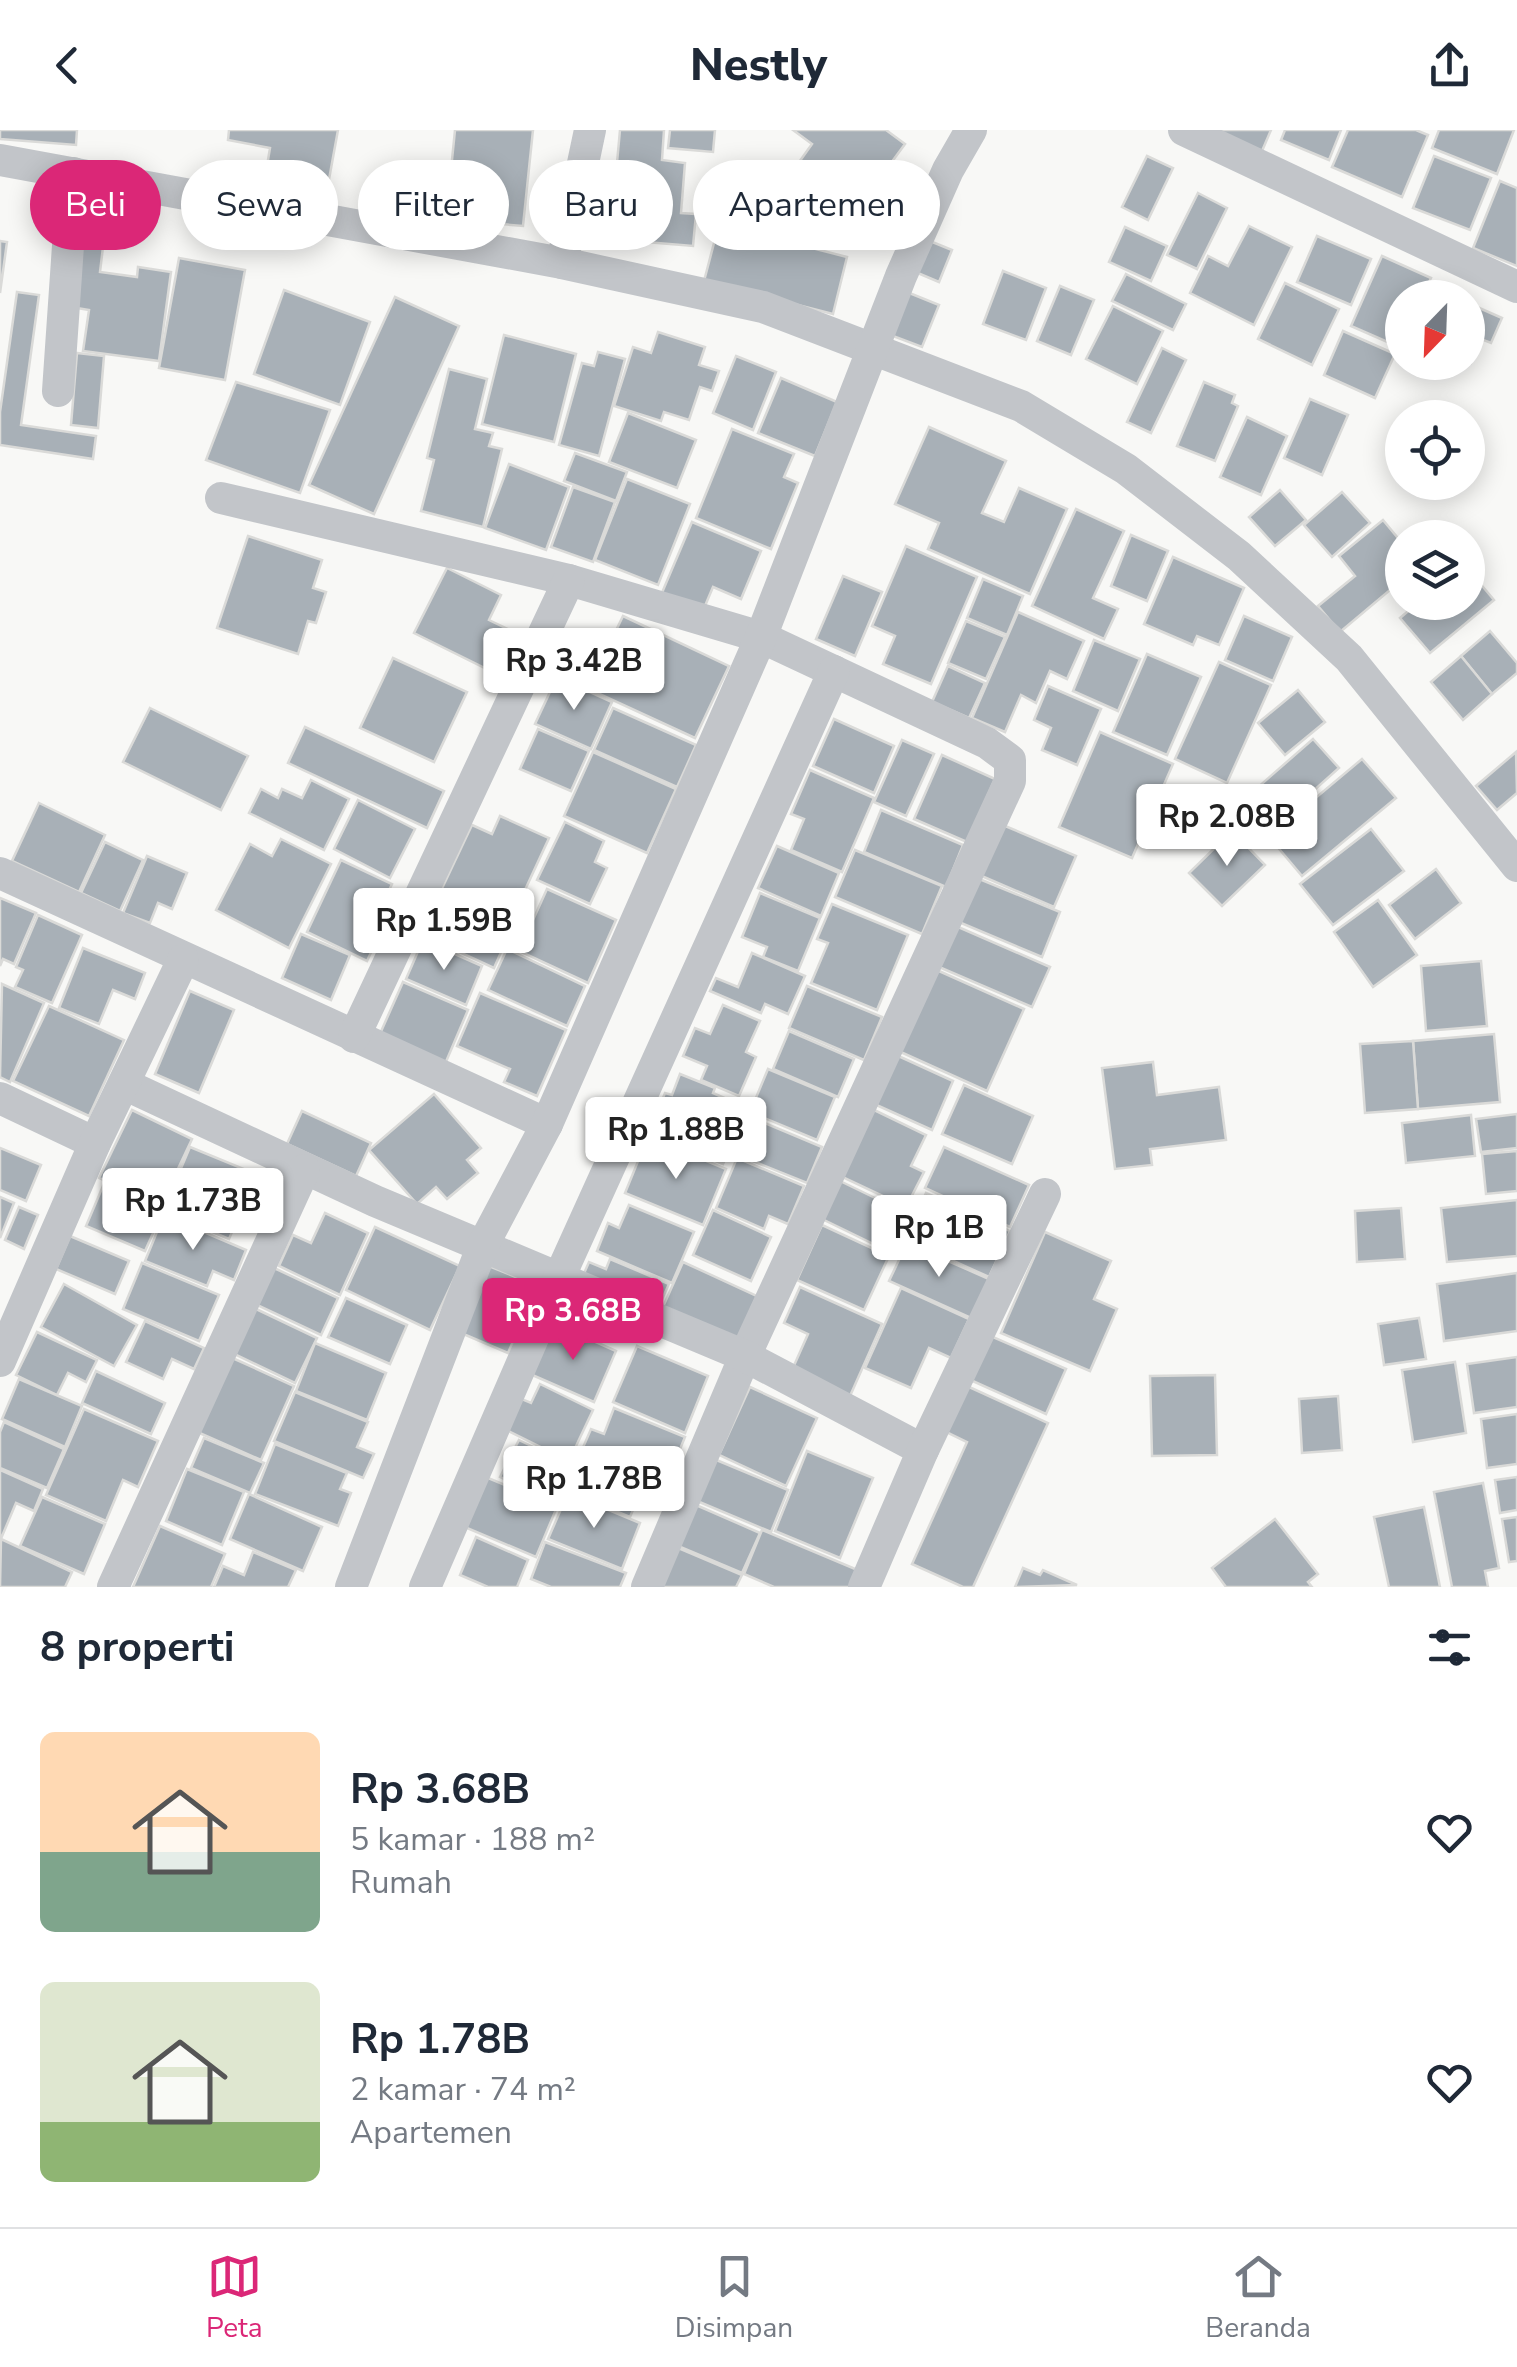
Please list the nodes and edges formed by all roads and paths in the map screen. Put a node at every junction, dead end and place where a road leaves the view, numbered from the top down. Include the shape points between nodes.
1 (590, 130) edge
2 (971, 130) edge
3 (1184, 130) edge
4 (0, 160) edge
5 (30, 165) edge
6 (161, 189) edge
7 (68, 250) edge
8 (562, 263) junction
9 (1517, 288) edge
10 (873, 348) junction
11 (58, 391) dead end
12 (221, 498) dead end
13 (569, 580) junction
14 (761, 637) junction
15 (834, 671) junction
16 (1517, 866) edge
17 (0, 873) edge
18 (184, 960) junction
19 (354, 1037) junction
20 (124, 1084) junction
21 (0, 1098) edge
22 (547, 1124) junction
23 (95, 1143) junction
24 (304, 1170) junction
25 (1045, 1194) dead end
26 (483, 1245) junction
27 (559, 1278) junction
28 (745, 1356) junction
29 (0, 1361) edge
30 (923, 1450) junction
31 (113, 1587) edge
32 (350, 1587) edge
33 (425, 1587) edge
34 (647, 1587) edge
35 (864, 1587) edge

1 - 8 street
2 - 10 street
3 - 9 street
4 - 5 street
6 - 8 street
7 - 11 street
8 - 10 street via 763,308
10 - 14 street
10 - 16 street via 1020,406 1126,469 1239,556 1349,658
12 - 13 street
13 - 14 street
13 - 19 street
14 - 15 street
14 - 22 street
15 - 27 street
15 - 28 street via 987,744 1010,760 1010,781
17 - 18 street
18 - 19 street
18 - 20 street
19 - 22 street
20 - 23 street
20 - 24 street
21 - 23 street
22 - 26 street
23 - 29 street
24 - 26 street
24 - 31 street
25 - 30 street
26 - 27 street
26 - 32 street
27 - 28 street
27 - 33 street
28 - 30 street
28 - 34 street
30 - 35 street

